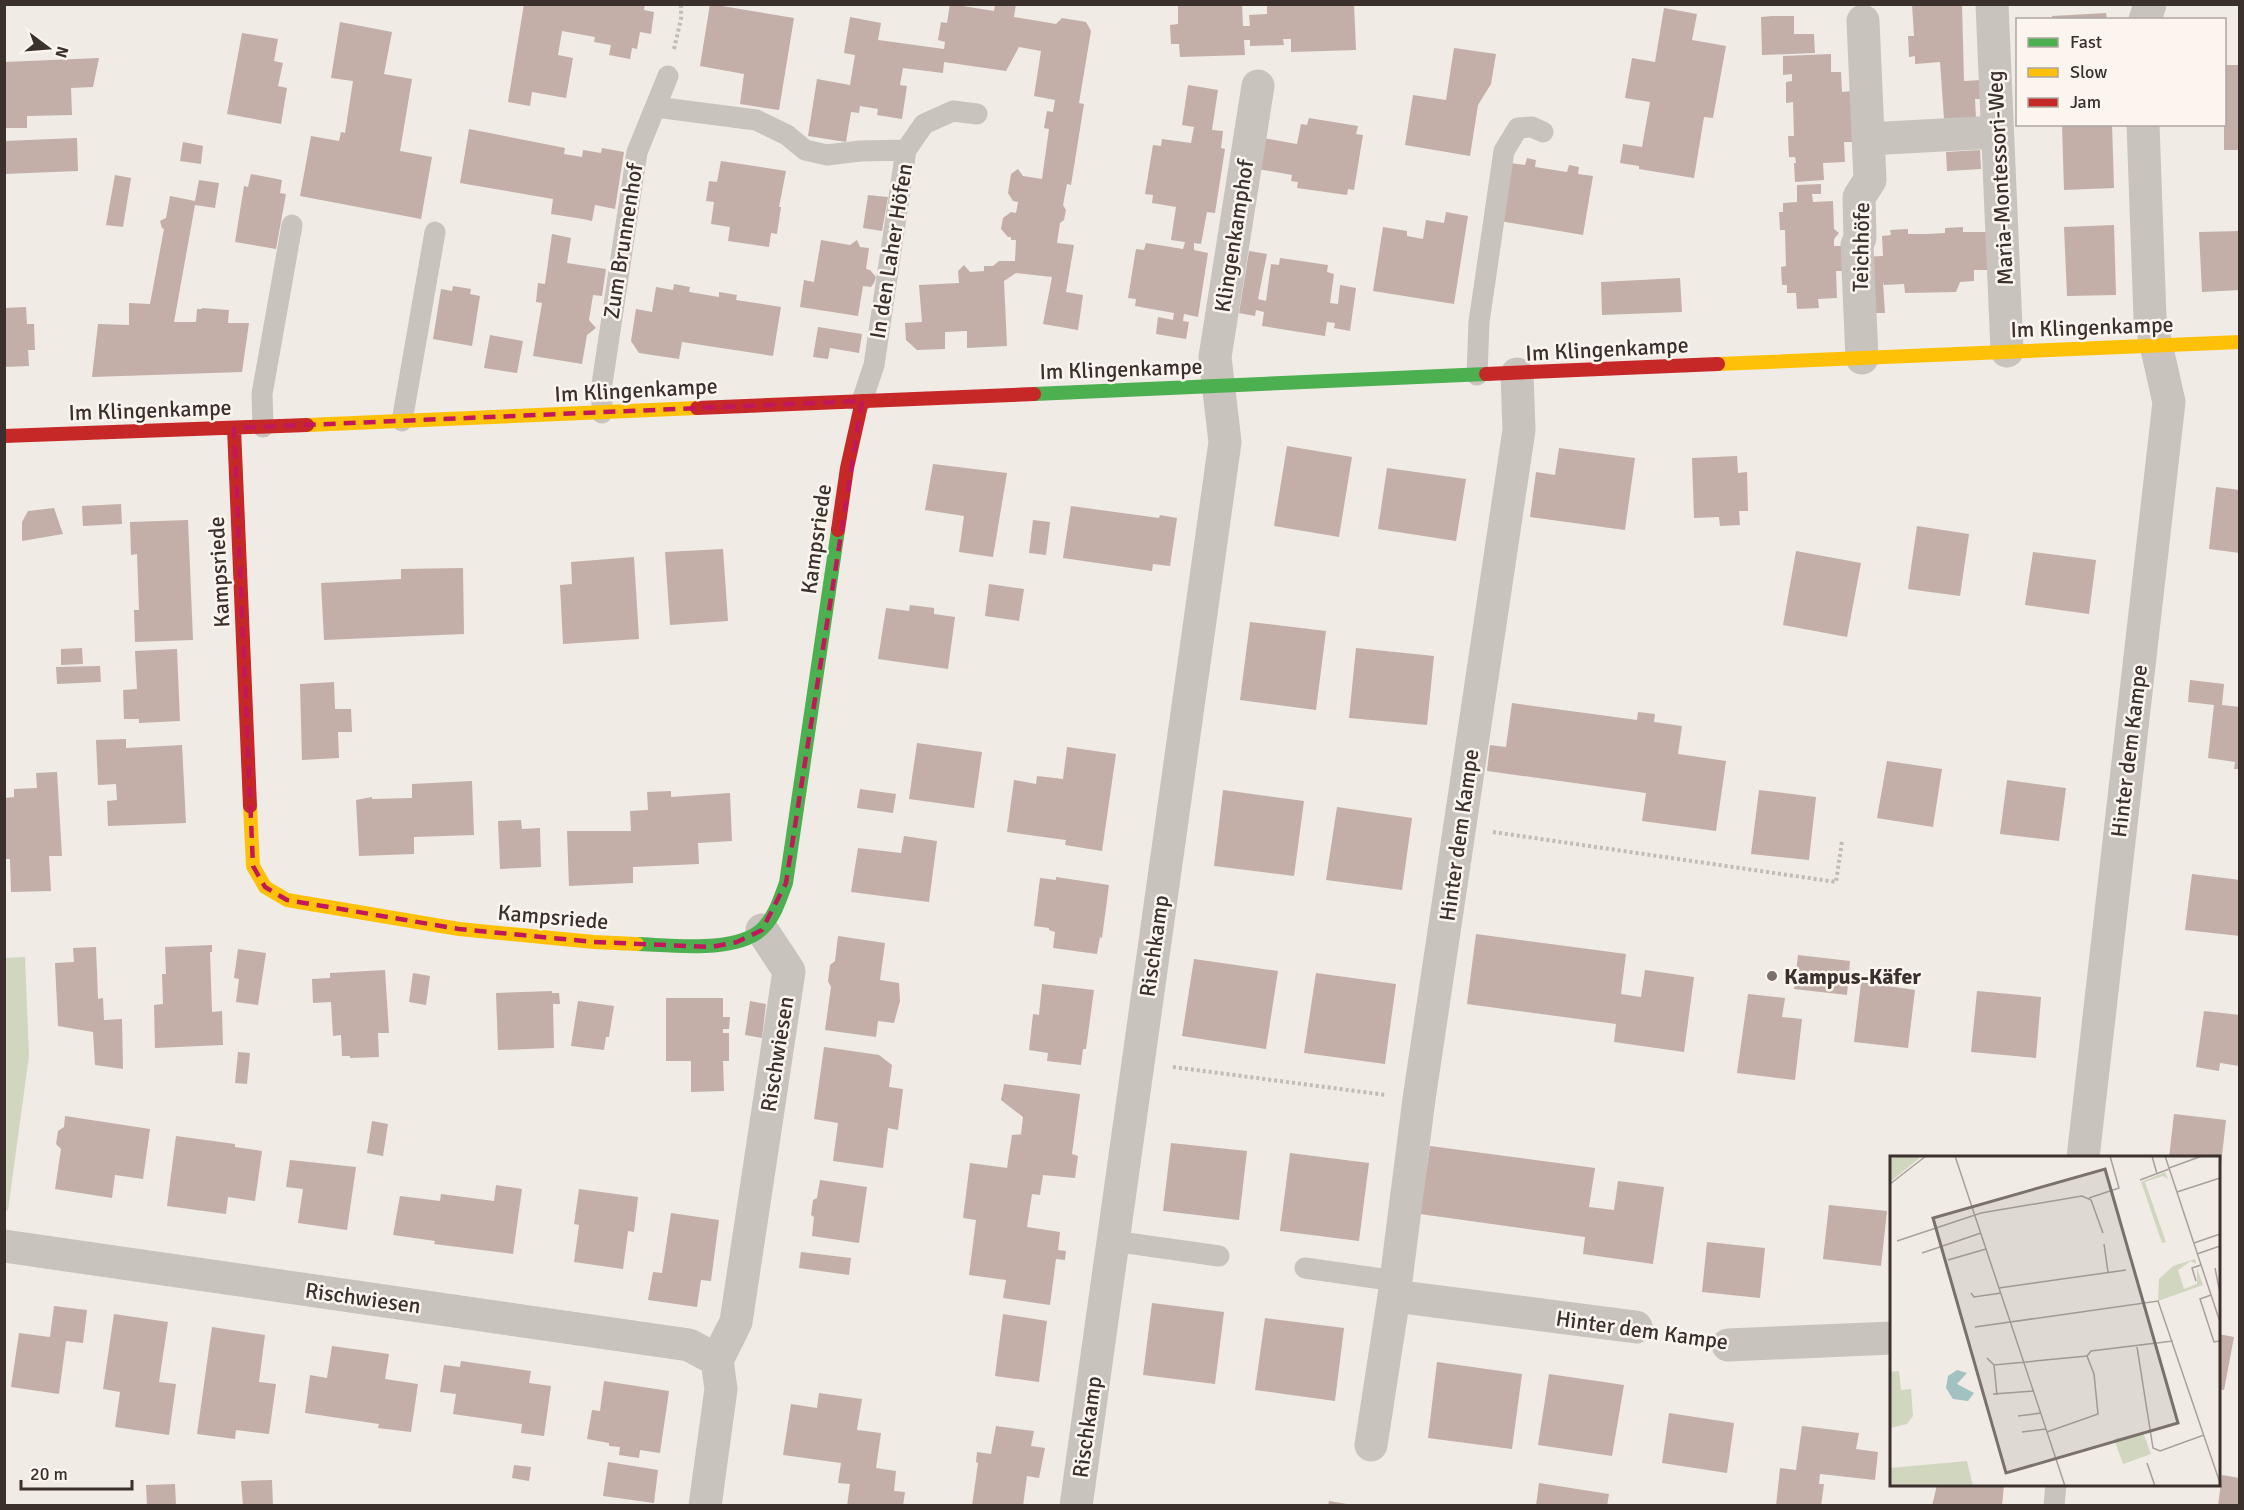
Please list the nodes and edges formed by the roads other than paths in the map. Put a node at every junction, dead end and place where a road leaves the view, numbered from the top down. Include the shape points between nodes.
1 (1992, 4) edge
2 (1863, 21) dead end
3 (668, 76) road end
4 (1257, 87) dead end
5 (656, 107) junction
6 (977, 114) dead end
7 (2143, 126) edge
8 (1543, 132) dead end
9 (1997, 132) junction
10 (1868, 139) junction
11 (906, 150) junction
12 (292, 225) dead end
13 (435, 232) dead end
14 (2240, 342) edge
15 (2156, 346) junction
16 (2007, 351) junction
17 (1862, 358) junction
18 (1516, 374) junction
19 (1477, 375) junction
20 (1219, 385) junction
21 (862, 401) junction
22 (602, 413) junction
23 (402, 422) junction
24 (263, 427) junction
25 (234, 428) junction
26 (4, 436) edge
27 (762, 930) junction
28 (2083, 1156) edge
29 (1113, 1241) junction
30 (4, 1246) edge
31 (1219, 1256) dead end
32 (1305, 1268) dead end
33 (1395, 1289) junction
34 (1636, 1327) road end
35 (1890, 1338) edge
36 (1728, 1345) road end
37 (717, 1360) junction
38 (1371, 1445) dead end
39 (2056, 1486) edge
40 (705, 1506) edge
41 (1076, 1506) edge
42 (2054, 1506) edge

1 - 9 street, Maria-Montessori-Weg
2 - 10 street, Teichhöfe
3 - 5 lane, Zum Brunnenhof
4 - 20 street, Klingenkamphof via 1215,357
5 - 11 lane via 756,120 787,135 805,150 827,155
5 - 22 lane, Zum Brunnenhof via 637,152 602,384
6 - 11 lane, In den Laher Höfen via 952,111 924,124
7 - 15 street, Hinter dem Kampe via 2150,318
8 - 19 lane via 1532,127 1518,128 1504,151 1479,322
9 - 10 street
9 - 16 street, Maria-Montessori-Weg
10 - 17 street, Teichhöfe via 1870,180 1859,197 1857,245
11 - 21 lane, In den Laher Höfen via 874,365
12 - 24 lane via 262,394
13 - 23 lane
14 - 15 street, Im Klingenkampe
15 - 16 street, Im Klingenkampe
15 - 28 street, Hinter dem Kampe via 2169,402
16 - 17 street, Im Klingenkampe
17 - 18 street, Im Klingenkampe
18 - 19 street, Im Klingenkampe
18 - 33 street, Hinter dem Kampe via 1519,430 1419,1100
19 - 20 street, Im Klingenkampe
20 - 21 street, Im Klingenkampe
20 - 29 street, Rischkamp via 1225,442
21 - 22 street, Im Klingenkampe
21 - 27 street, Kampsriede via 848,468 786,883 775,912
22 - 23 street, Im Klingenkampe
23 - 24 street, Im Klingenkampe
24 - 25 street, Im Klingenkampe
25 - 26 street, Im Klingenkampe
25 - 27 street, Kampsriede via 253,866 265,887 287,900 436,925 594,942 711,947 737,942
27 - 37 street, Rischwiesen via 789,971 736,1322
29 - 31 lane
29 - 41 street, Rischkamp
30 - 37 street, Rischwiesen via 689,1345
32 - 33 lane
33 - 34 street, Hinter dem Kampe
33 - 38 street, Hinter dem Kampe
35 - 36 street, Hinter dem Kampe
37 - 40 street via 721,1389
39 - 42 lane

